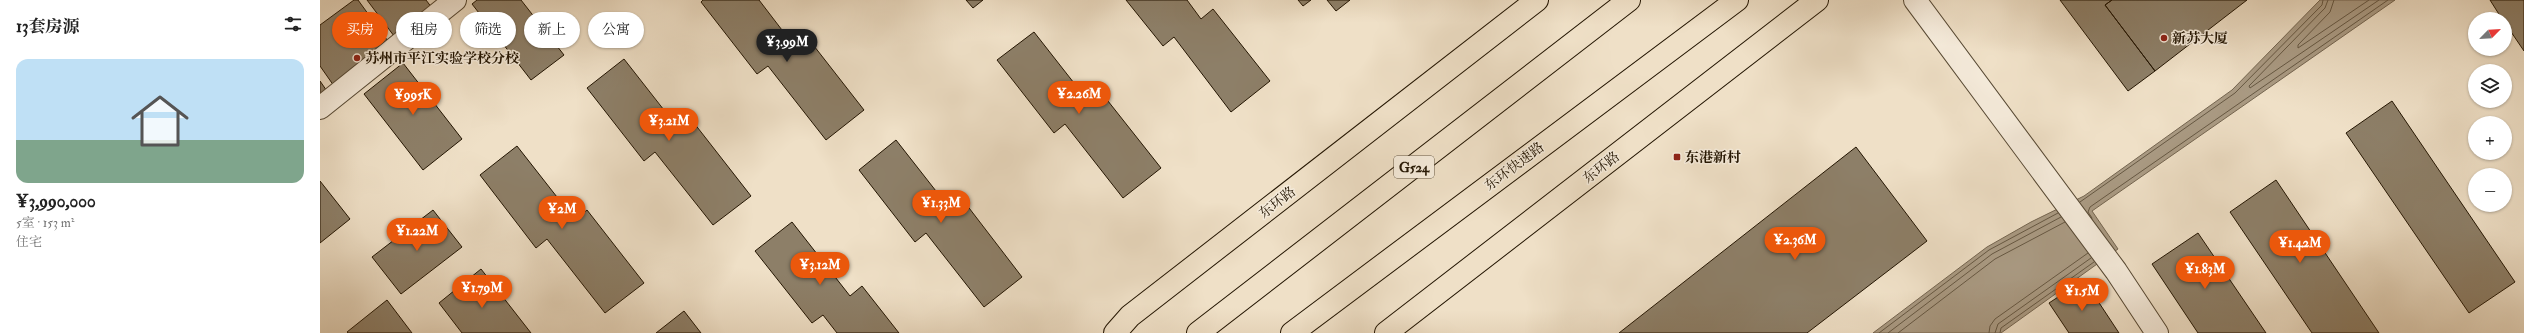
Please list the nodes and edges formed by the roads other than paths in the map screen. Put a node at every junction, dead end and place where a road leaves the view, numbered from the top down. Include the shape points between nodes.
1 (455, 0) edge
2 (1537, 0) edge
3 (1629, 0) edge
4 (1737, 0) edge
5 (1817, 0) edge
6 (1915, 0) edge
7 (320, 108) edge
8 (1115, 333) edge
9 (1198, 333) edge
10 (1292, 333) edge
11 (1386, 333) edge
12 (2157, 333) edge

1 - 7 street
2 - 8 main road, 东环路 via 1130,316
3 - 9 main road, G524
4 - 10 main road, 东环快速路
5 - 11 main road, 东环路
6 - 12 street via 2116,271

